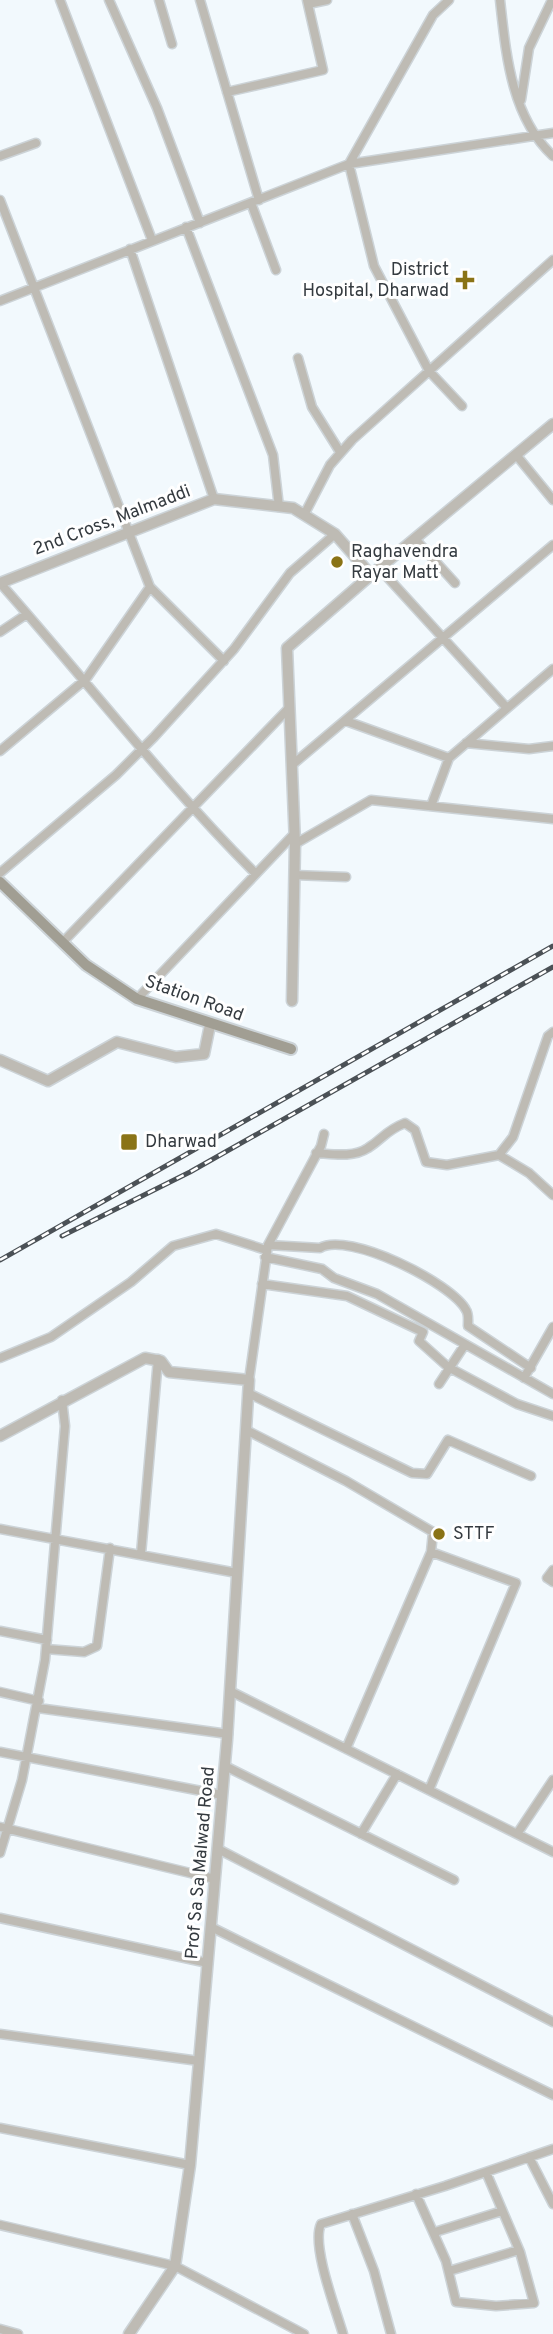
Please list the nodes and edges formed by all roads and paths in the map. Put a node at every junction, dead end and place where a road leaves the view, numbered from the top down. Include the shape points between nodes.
1 (60, 0) edge
2 (109, 0) edge
3 (159, 0) edge
4 (200, 0) edge
5 (327, 0) edge
6 (449, 0) edge
7 (500, 0) edge
8 (552, 0) edge
9 (307, 2) edge
10 (172, 44) dead end
11 (227, 92) junction
12 (520, 103) junction
13 (553, 134) edge
14 (536, 136) junction
15 (37, 143) dead end
16 (0, 156) edge
17 (553, 156) edge
18 (349, 164) junction
19 (0, 200) edge
20 (255, 201) junction
21 (200, 223) junction
22 (186, 227) junction
23 (152, 240) junction
24 (130, 249) junction
25 (553, 260) edge
26 (276, 270) dead end
27 (34, 287) junction
28 (0, 301) edge
29 (298, 358) dead end
30 (429, 371) junction
31 (462, 406) dead end
32 (553, 424) edge
33 (340, 452) junction
34 (517, 456) junction
35 (214, 499) junction
36 (553, 500) edge
37 (279, 507) junction
38 (304, 515) junction
39 (129, 531) junction
40 (335, 534) junction
41 (415, 539) junction
42 (553, 545) edge
43 (375, 572) junction
44 (0, 583) edge
45 (456, 583) dead end
46 (150, 587) junction
47 (27, 614) junction
48 (0, 632) edge
49 (444, 639) junction
50 (224, 661) junction
51 (553, 668) edge
52 (86, 679) junction
53 (289, 708) junction
54 (507, 708) junction
55 (346, 722) junction
56 (466, 743) junction
57 (553, 746) edge
58 (140, 750) junction
59 (0, 751) edge
60 (449, 758) junction
61 (292, 765) junction
62 (431, 806) junction
63 (191, 809) junction
64 (553, 819) edge
65 (295, 839) junction
66 (0, 873) edge
67 (256, 874) junction
68 (294, 874) junction
69 (346, 877) dead end
70 (0, 882) edge
71 (62, 943) junction
72 (137, 999) junction
73 (292, 1001) dead end
74 (210, 1025) junction
75 (553, 1032) edge
76 (291, 1049) dead end
77 (0, 1060) edge
78 (324, 1133) dead end
79 (316, 1153) junction
80 (499, 1155) junction
81 (553, 1195) edge
82 (267, 1251) junction
83 (262, 1284) junction
84 (553, 1327) edge
85 (550, 1341) edge
86 (464, 1346) junction
87 (0, 1358) edge
88 (158, 1359) junction
89 (448, 1367) junction
90 (531, 1368) junction
91 (524, 1378) junction
92 (249, 1380) junction
93 (439, 1384) dead end
94 (248, 1393) junction
95 (553, 1394) edge
96 (62, 1401) junction
97 (553, 1416) edge
98 (246, 1430) junction
99 (0, 1436) edge
100 (531, 1476) dead end
101 (0, 1529) edge
102 (54, 1537) junction
103 (110, 1548) junction
104 (431, 1552) junction
105 (141, 1554) junction
106 (553, 1570) edge
107 (237, 1573) junction
108 (553, 1582) edge
109 (0, 1631) edge
110 (46, 1645) junction
111 (230, 1691) junction
112 (0, 1692) edge
113 (38, 1704) junction
114 (228, 1734) junction
115 (346, 1749) junction
116 (0, 1752) edge
117 (27, 1758) junction
118 (225, 1766) junction
119 (397, 1774) junction
120 (553, 1780) edge
121 (429, 1790) junction
122 (222, 1795) junction
123 (4, 1828) edge
124 (517, 1833) junction
125 (361, 1834) junction
126 (218, 1849) junction
127 (553, 1852) edge
128 (0, 1853) edge
129 (215, 1879) junction
130 (454, 1880) dead end
131 (0, 1918) edge
132 (211, 1927) junction
133 (208, 1963) junction
134 (553, 2022) edge
135 (0, 2034) edge
136 (199, 2061) junction
137 (553, 2095) edge
138 (0, 2128) edge
139 (553, 2149) edge
140 (529, 2157) junction
141 (190, 2165) junction
142 (486, 2172) junction
143 (416, 2194) junction
144 (553, 2204) edge
145 (502, 2210) junction
146 (352, 2214) junction
147 (0, 2225) edge
148 (435, 2232) junction
149 (519, 2250) junction
150 (174, 2266) junction
151 (449, 2271) junction
152 (0, 2329) edge
153 (18, 2334) edge
154 (129, 2334) edge
155 (304, 2334) edge
156 (343, 2334) edge
157 (391, 2334) edge

1 - 23 street
2 - 21 street via 157,108
3 - 10 street
4 - 11 street
5 - 9 street
6 - 18 street via 433,15
7 - 12 street via 507,58
8 - 12 street via 529,48
9 - 11 street via 323,70
11 - 20 street
12 - 14 street
13 - 14 street
14 - 17 street
14 - 18 street
15 - 16 street
18 - 20 street
18 - 30 street via 374,266
19 - 27 street
20 - 21 street
20 - 26 street
21 - 22 street
22 - 23 street
22 - 37 street via 273,455
23 - 24 street
24 - 27 street
24 - 35 street
25 - 30 street
27 - 28 street
27 - 39 street
29 - 33 street via 312,407
30 - 31 street
30 - 33 street
32 - 34 street
33 - 38 street
34 - 36 street
34 - 41 street
35 - 37 street, 2nd Cross, Malmaddi
35 - 39 street, 2nd Cross, Malmaddi
37 - 38 street, 2nd Cross, Malmaddi
38 - 40 street, 2nd Cross, Malmaddi
39 - 44 street, 2nd Cross, Malmaddi
39 - 46 street
40 - 43 street, 2nd Cross, Malmaddi
40 - 50 street via 290,573
41 - 43 street
41 - 45 street
42 - 49 street
43 - 49 street
43 - 53 street via 287,648
44 - 47 street
46 - 50 street
46 - 52 street
47 - 48 street
47 - 52 street
49 - 54 street
49 - 55 street
50 - 58 street
51 - 54 street
52 - 58 street
52 - 59 street
53 - 61 street
53 - 63 street
54 - 56 street
55 - 60 street
55 - 61 street
56 - 57 street
56 - 60 street
58 - 63 street
58 - 66 street
60 - 62 street
61 - 65 street
62 - 64 street
62 - 65 street via 371,800
63 - 67 street
63 - 71 street
65 - 67 street
65 - 68 street
67 - 72 street
68 - 69 street
68 - 73 street
70 - 71 main road, Station Road
71 - 72 main road, Station Road
72 - 74 main road, Station Road
74 - 76 main road, Station Road
74 - 77 street via 204,1054 176,1057 117,1042 48,1082
75 - 80 street via 513,1137
78 - 79 street
79 - 80 street via 355,1154 366,1150 385,1131 405,1123 415,1130 426,1162 435,1166
79 - 82 street
80 - 81 street
82 - 83 street
82 - 86 street via 323,1269 334,1278 377,1294
82 - 87 street via 216,1234 173,1246 131,1282 51,1337
82 - 90 street via 349,1244 397,1261 459,1301 468,1311 468,1326
83 - 89 street via 348,1296 368,1304 423,1332 419,1341
83 - 92 street
84 - 85 street
85 - 90 street
86 - 89 street
86 - 91 street
88 - 92 street via 169,1372
88 - 96 street via 138,1361
88 - 105 street
89 - 93 street
89 - 97 street via 517,1404
90 - 91 street
91 - 95 street
92 - 94 street, Prof Sa Sa Malwad Road
94 - 98 street, Prof Sa Sa Malwad Road
94 - 100 street via 412,1473 427,1474 448,1440
96 - 99 street
96 - 102 street via 65,1426
98 - 104 street via 433,1532
98 - 107 street, Prof Sa Sa Malwad Road
101 - 102 street
102 - 103 street
102 - 110 street
103 - 105 street
103 - 110 street via 97,1646 84,1652
104 - 115 street
104 - 121 street via 516,1583
105 - 107 street
106 - 108 street via 547,1578
107 - 111 street, Prof Sa Sa Malwad Road
109 - 110 street
110 - 113 street
111 - 114 street, Prof Sa Sa Malwad Road
111 - 115 street
112 - 113 street
113 - 114 street
113 - 117 street
114 - 118 street, Prof Sa Sa Malwad Road
115 - 119 street
116 - 117 street
117 - 122 street
117 - 123 street
118 - 122 street, Prof Sa Sa Malwad Road
118 - 125 street
119 - 121 street
119 - 125 street
120 - 124 street
121 - 124 street
122 - 126 street, Prof Sa Sa Malwad Road
123 - 128 street
123 - 129 street
124 - 127 street
125 - 130 street
126 - 129 street, Prof Sa Sa Malwad Road
126 - 134 street
129 - 132 street, Prof Sa Sa Malwad Road
131 - 133 street
132 - 133 street, Prof Sa Sa Malwad Road
132 - 137 street
133 - 136 street, Prof Sa Sa Malwad Road
135 - 136 street
136 - 141 street, Prof Sa Sa Malwad Road
138 - 141 street
139 - 140 street
140 - 142 street
140 - 144 street
141 - 150 street, Prof Sa Sa Malwad Road
142 - 143 street
142 - 145 street
143 - 146 street
143 - 148 street
145 - 148 street
145 - 149 street
146 - 156 street via 321,2224 317,2232
146 - 157 street
147 - 150 street
148 - 151 street
149 - 151 street
149 - 151 street via 534,2303 456,2302
150 - 154 street, Prof Sa Sa Malwad Road
150 - 155 street
152 - 153 street

